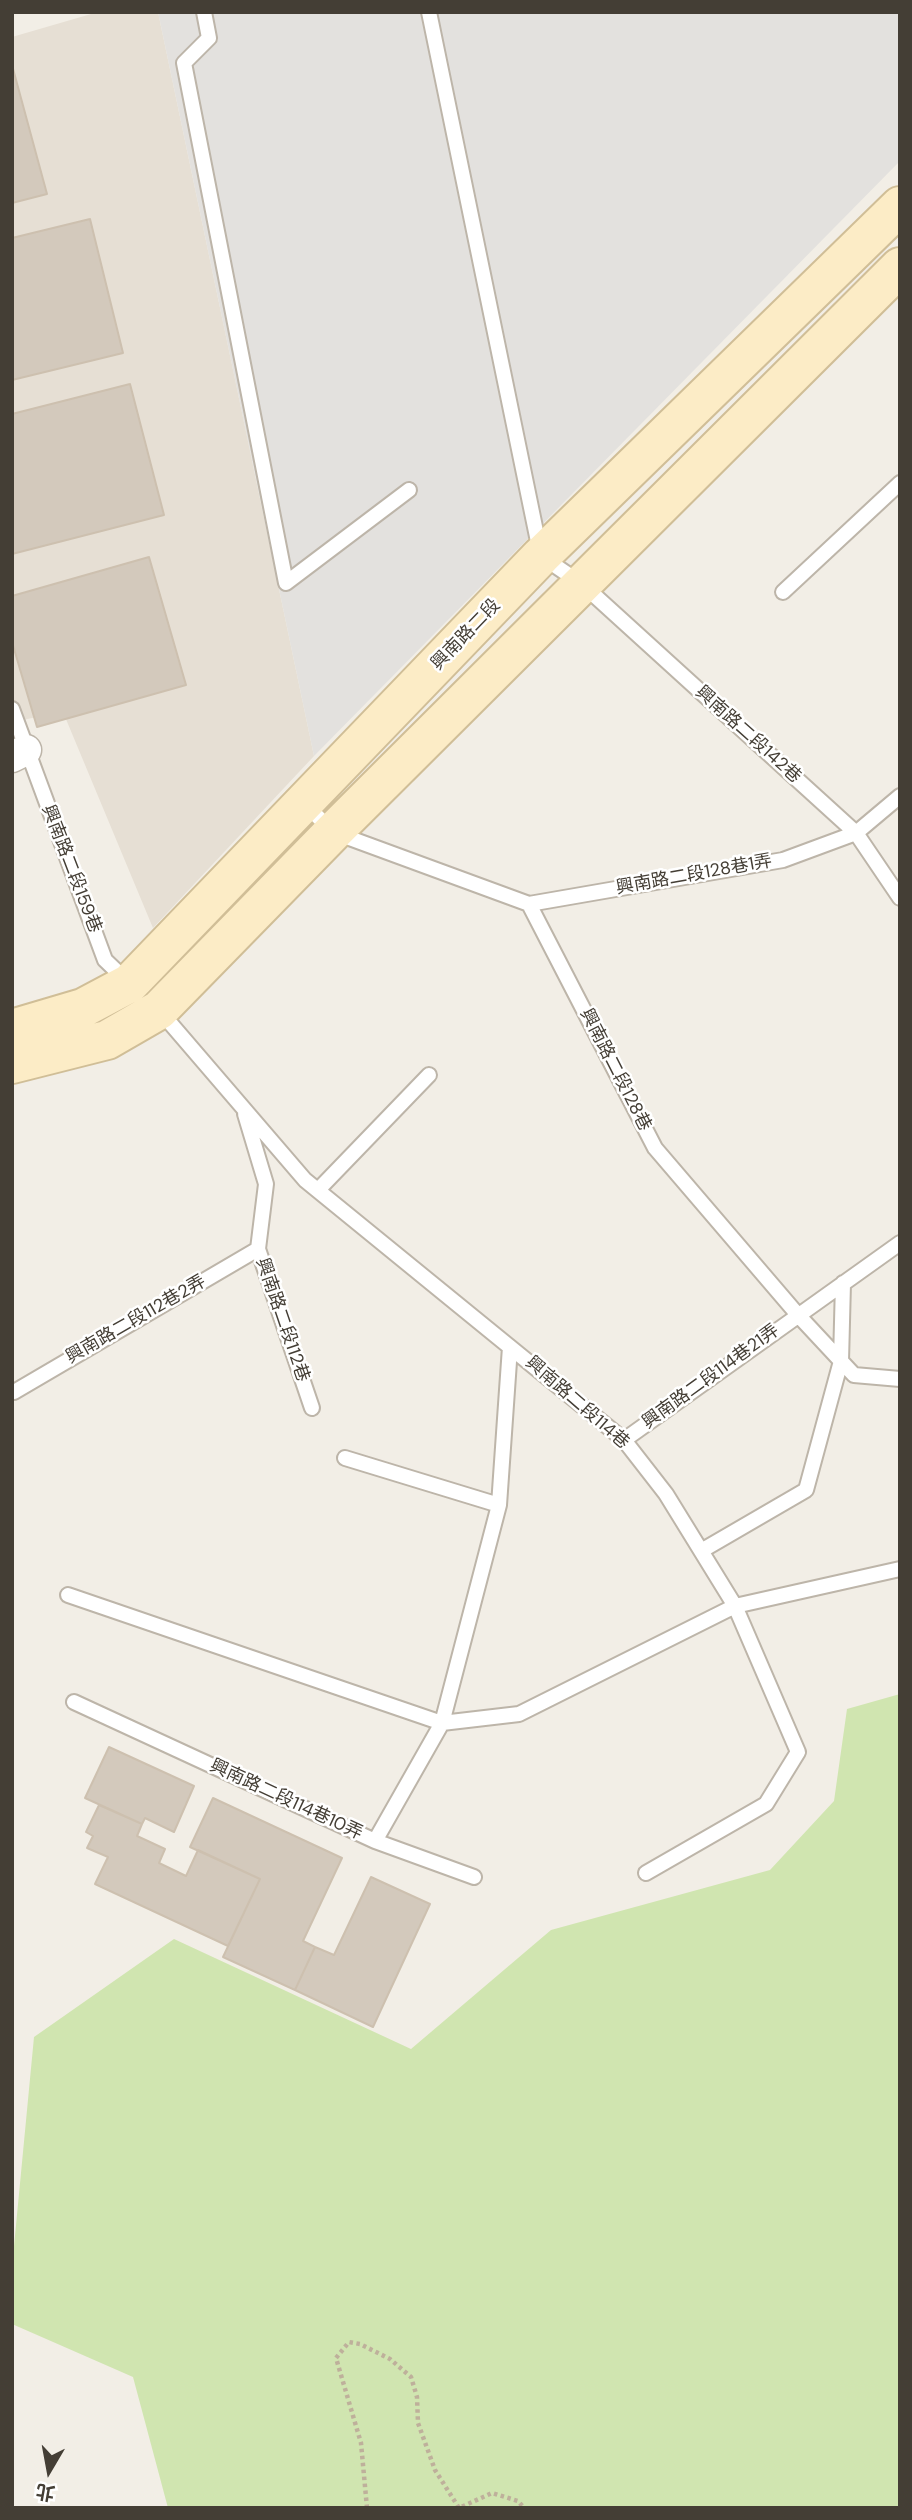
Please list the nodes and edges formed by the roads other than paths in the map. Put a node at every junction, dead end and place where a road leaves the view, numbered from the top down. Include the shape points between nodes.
1 (204, 12) edge
2 (429, 12) edge
3 (900, 206) edge
4 (900, 267) edge
5 (900, 483) edge
6 (409, 490) dead end
7 (541, 556) junction
8 (582, 584) junction
9 (783, 592) dead end
10 (12, 709) edge
11 (19, 754) edge
12 (900, 796) edge
13 (305, 804) junction
14 (334, 832) junction
15 (856, 833) junction
16 (900, 898) edge
17 (529, 904) junction
18 (145, 997) junction
19 (12, 1029) edge
20 (12, 1064) edge
21 (429, 1075) dead end
22 (243, 1108) junction
23 (318, 1190) junction
24 (900, 1243) edge
25 (258, 1249) junction
26 (842, 1283) junction
27 (798, 1315) junction
28 (510, 1347) junction
29 (841, 1361) junction
30 (900, 1379) edge
31 (14, 1392) dead end
32 (312, 1408) dead end
33 (624, 1440) junction
34 (345, 1458) dead end
35 (499, 1505) junction
36 (701, 1551) junction
37 (900, 1569) edge
38 (68, 1595) dead end
39 (735, 1606) junction
40 (74, 1702) dead end
41 (442, 1723) junction
42 (375, 1841) junction
43 (646, 1873) dead end
44 (474, 1877) dead end

1 - 6 lane via 209,38 184,63 286,583
2 - 7 lane
3 - 7 street, 興南路二段
4 - 8 street, 興南路二段
5 - 9 lane
7 - 8 lane, 興南路二段142巷
7 - 13 street, 興南路二段
8 - 14 street, 興南路二段
8 - 15 lane, 興南路二段142巷
10 - 11 lane, 興南路二段159巷
11 - 18 lane, 興南路二段159巷 via 105,960
12 - 15 lane, 興南路二段128巷1弄
13 - 14 lane
13 - 18 street, 興南路二段
14 - 17 lane
14 - 18 street, 興南路二段
15 - 16 lane, 興南路二段142巷
15 - 17 lane, 興南路二段128巷1弄 via 783,860
17 - 27 lane, 興南路二段128巷 via 655,1148
18 - 19 street, 興南路二段 via 83,1008
18 - 20 street, 興南路二段 via 107,1040
18 - 22 lane, 興南路二段114巷
21 - 23 lane
22 - 23 lane, 興南路二段114巷
22 - 25 lane, 興南路二段112巷 via 266,1184
23 - 28 lane, 興南路二段114巷
24 - 26 lane, 興南路二段114巷21弄
25 - 31 lane, 興南路二段112巷2弄
25 - 32 lane, 興南路二段112巷
26 - 27 lane, 興南路二段114巷21弄
26 - 29 lane
27 - 29 lane, 興南路二段128巷
27 - 33 lane, 興南路二段114巷21弄
28 - 33 lane, 興南路二段114巷
28 - 35 lane, 興南路二段114巷10弄
29 - 30 lane, 興南路二段128巷 via 854,1375
29 - 36 lane via 806,1490
33 - 36 lane, 興南路二段114巷 via 666,1494
34 - 35 lane
35 - 41 lane, 興南路二段114巷10弄
36 - 39 lane, 興南路二段114巷
37 - 39 lane
38 - 41 lane
39 - 41 lane via 519,1714
39 - 43 lane, 興南路二段114巷 via 799,1752 766,1804
40 - 42 lane, 興南路二段114巷10弄
41 - 42 lane, 興南路二段114巷10弄
42 - 44 lane

